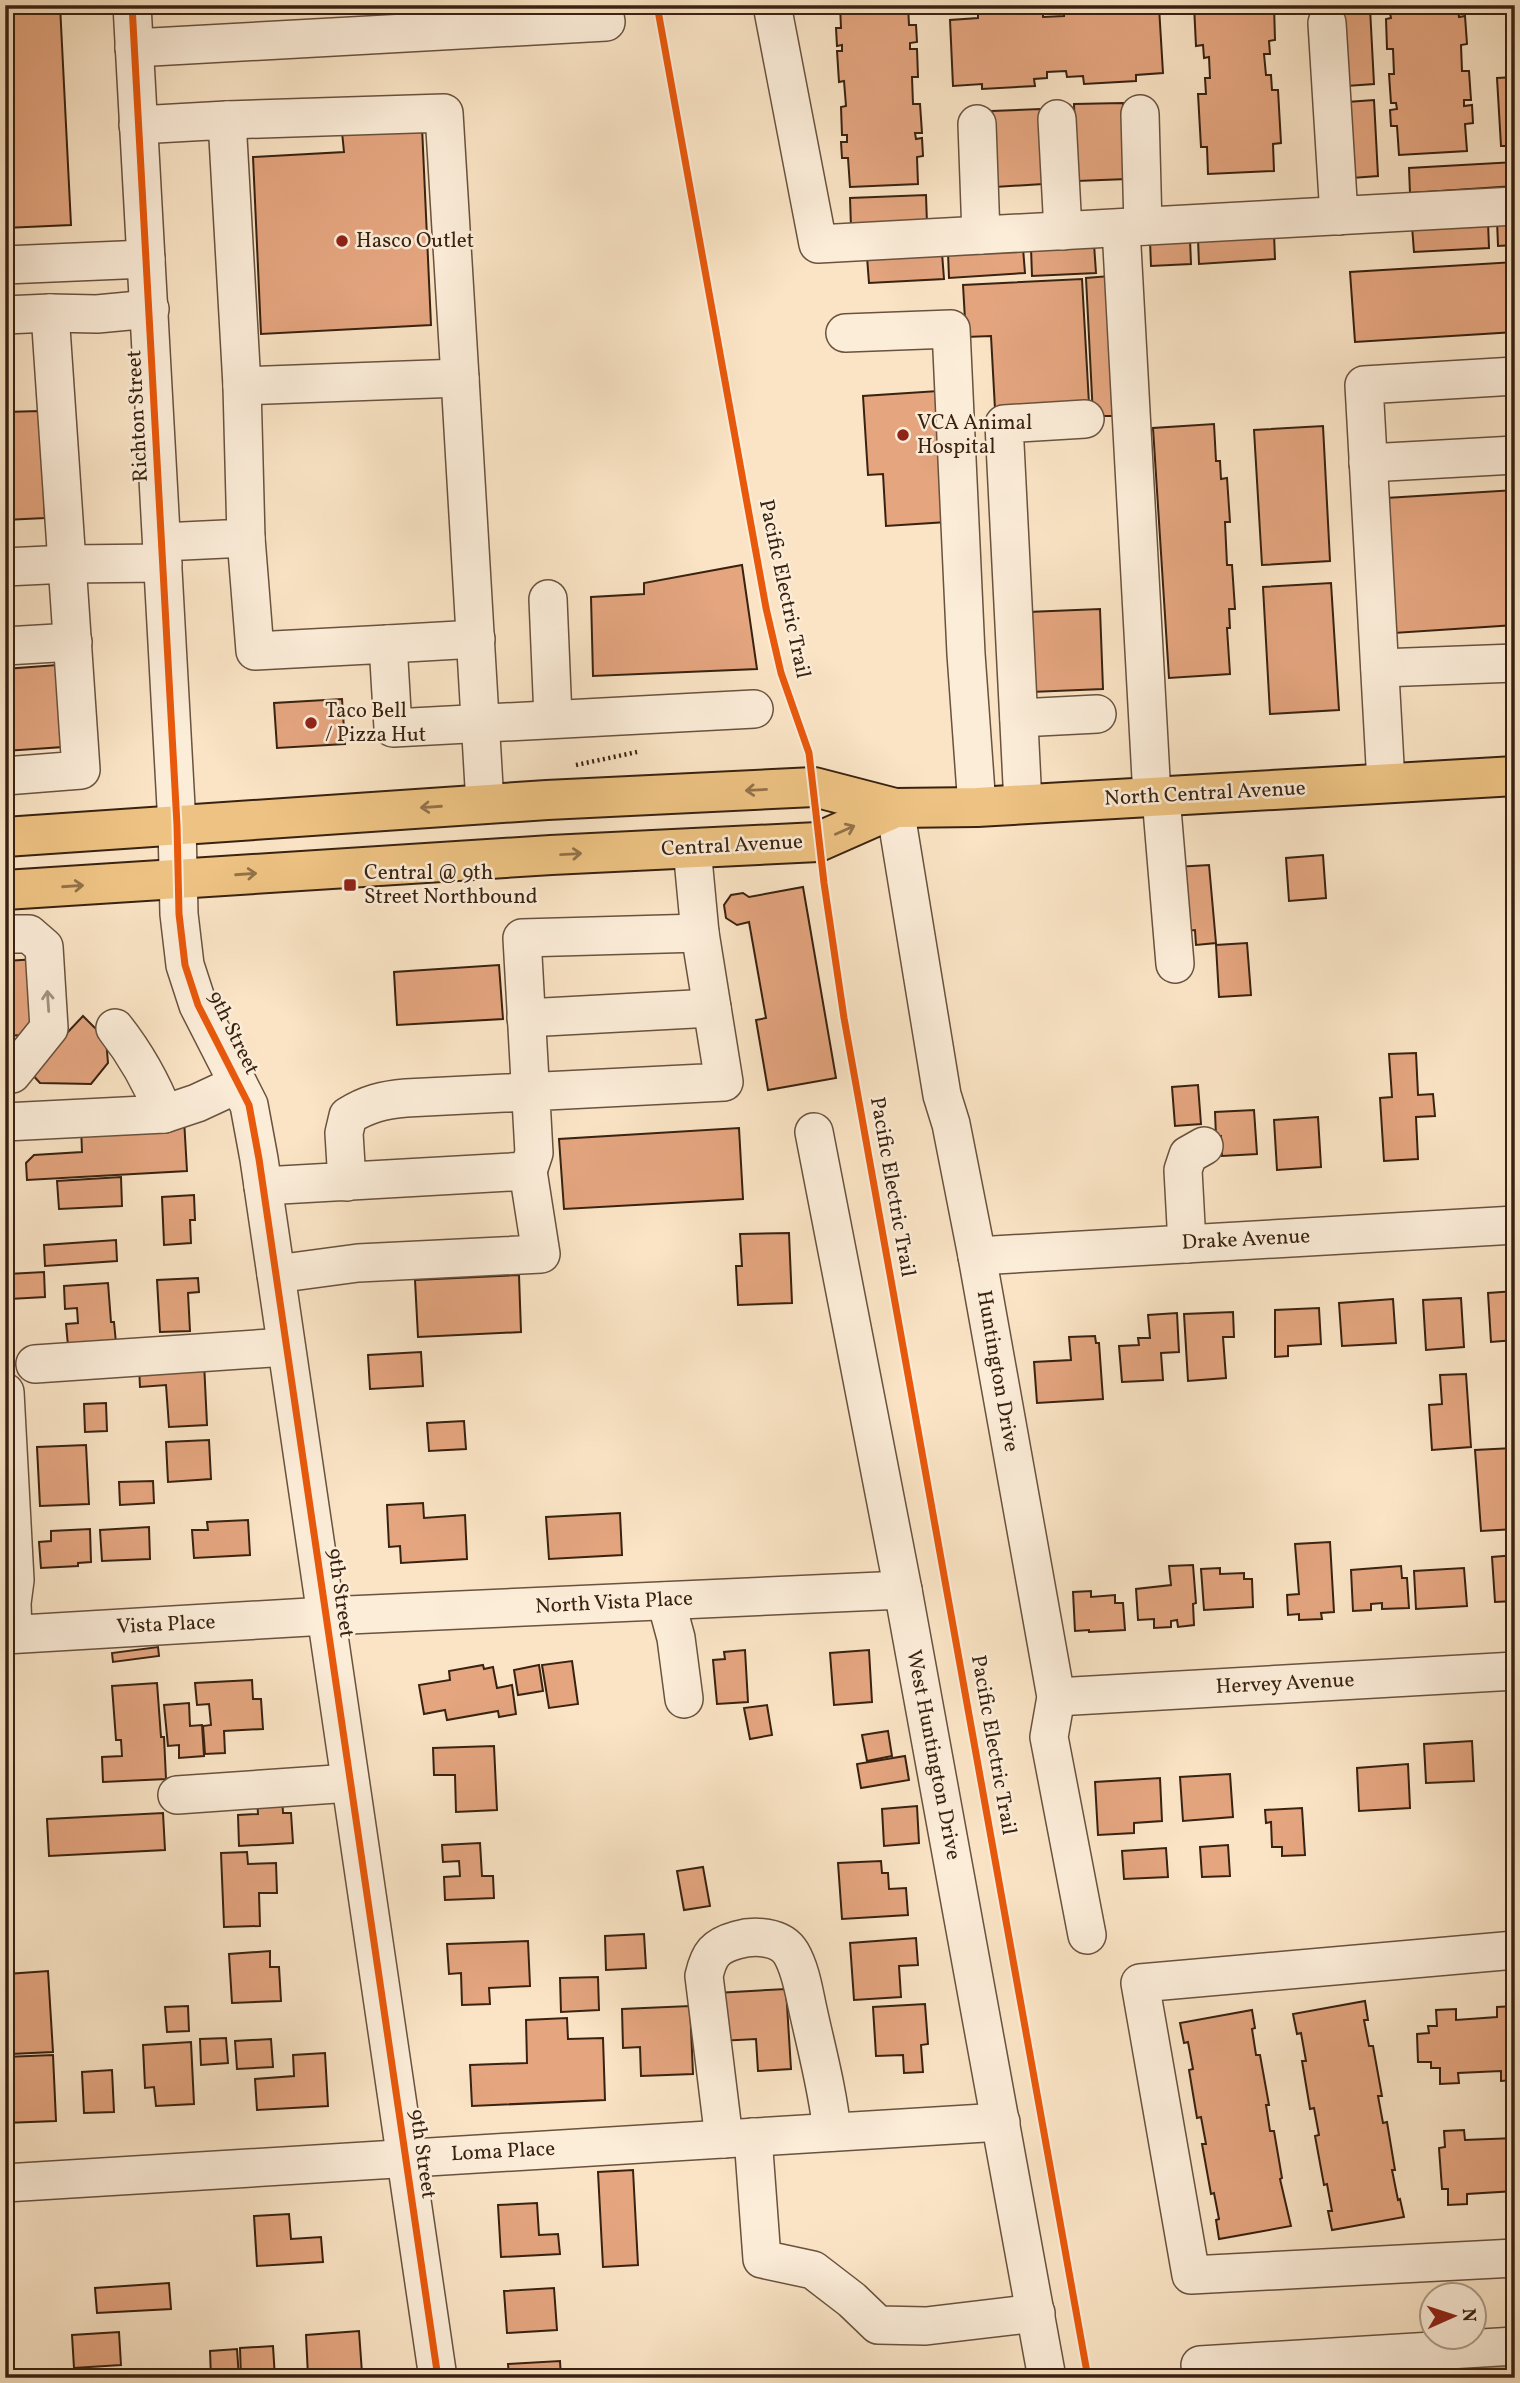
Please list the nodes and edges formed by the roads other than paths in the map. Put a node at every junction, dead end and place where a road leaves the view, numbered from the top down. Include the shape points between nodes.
1 (132, 5) edge
2 (603, 5) edge
3 (772, 5) edge
4 (1327, 23) dead end
5 (134, 48) junction
6 (1140, 114) dead end
7 (1057, 119) dead end
8 (227, 120) junction
9 (977, 124) dead end
10 (138, 125) junction
11 (1515, 206) edge
12 (1339, 216) junction
13 (1132, 227) junction
14 (1063, 231) junction
15 (981, 235) junction
16 (146, 259) junction
17 (5, 265) edge
18 (150, 309) junction
19 (50, 313) junction
20 (5, 315) edge
21 (845, 333) dead end
22 (1515, 376) edge
23 (460, 378) junction
24 (242, 386) junction
25 (1085, 419) dead end
26 (1515, 455) edge
27 (1368, 463) junction
28 (246, 538) junction
29 (163, 553) junction
30 (68, 564) junction
31 (5, 567) edge
32 (548, 598) dead end
33 (476, 639) junction
34 (73, 642) junction
35 (388, 644) junction
36 (5, 646) edge
37 (1515, 663) edge
38 (1380, 668) junction
39 (754, 709) dead end
40 (1097, 714) dead end
41 (552, 718) junction
42 (1018, 718) junction
43 (481, 722) junction
44 (5, 776) edge
45 (1515, 776) edge
46 (1386, 783) junction
47 (1157, 797) junction
48 (485, 804) junction
49 (1023, 804) junction
50 (977, 807) junction
51 (895, 808) junction
52 (177, 825) junction
53 (5, 837) edge
54 (692, 848) junction
55 (178, 879) junction
56 (5, 890) edge
57 (699, 933) junction
58 (5, 934) edge
59 (1175, 964) dead end
60 (712, 1008) junction
61 (526, 1018) junction
62 (115, 1028) dead end
63 (5, 1076) edge
64 (238, 1084) junction
65 (530, 1092) junction
66 (164, 1114) junction
67 (5, 1122) edge
68 (814, 1132) dead end
69 (1204, 1146) dead end
70 (528, 1171) junction
71 (347, 1182) junction
72 (263, 1186) junction
73 (1515, 1225) edge
74 (1187, 1244) junction
75 (977, 1256) junction
76 (275, 1274) junction
77 (286, 1347) junction
78 (35, 1364) dead end
79 (5, 1392) edge
80 (10, 1580) edge
81 (902, 1590) junction
82 (666, 1601) junction
83 (326, 1616) junction
84 (9, 1634) edge
85 (1515, 1671) edge
86 (1056, 1697) junction
87 (684, 1699) dead end
88 (350, 1783) junction
89 (177, 1795) dead end
90 (1087, 1935) dead end
91 (1515, 1951) edge
92 (1001, 2122) junction
93 (832, 2133) junction
94 (739, 2138) junction
95 (405, 2158) junction
96 (5, 2183) edge
97 (1515, 2258) edge
98 (1036, 2313) junction
99 (1515, 2346) edge
100 (438, 2378) edge
101 (1047, 2378) edge
102 (1203, 2378) edge

1 - 5 street, Richton Street
2 - 5 street via 606,23
3 - 15 street via 818,244
4 - 12 street
5 - 10 street, Richton Street
6 - 13 street
7 - 14 street
8 - 10 street
8 - 23 street via 444,113
8 - 24 street
9 - 15 street
10 - 16 street, Richton Street
11 - 12 street
12 - 13 street
13 - 14 street
13 - 47 street
14 - 15 street
16 - 17 street
16 - 18 street, Richton Street
18 - 19 street
18 - 29 street, Richton Street
19 - 20 street
19 - 30 street
21 - 50 street via 951,328
22 - 27 street via 1364,385
23 - 24 street
23 - 33 street
24 - 28 street
25 - 42 street via 1004,424
26 - 27 street
27 - 38 street
28 - 29 street
28 - 35 street via 255,651
29 - 30 street
29 - 52 street, Richton Street
30 - 31 street
30 - 34 street
32 - 41 street
33 - 35 street
33 - 43 street
34 - 36 street
34 - 44 street via 81,770
35 - 43 street via 393,728
37 - 38 street
38 - 46 street
39 - 41 street
40 - 42 street
41 - 43 street
42 - 49 street
43 - 48 street
45 - 46 main road, North Central Avenue
46 - 47 main road, North Central Avenue
47 - 49 main road, North Central Avenue
47 - 59 street
51 -> 48 main road via 814,787
48 -> 52 main road
49 - 50 main road, North Central Avenue
50 - 51 main road, North Central Avenue
54 -> 51 main road, Central Avenue via 818,842
51 - 75 street, Huntington Drive via 942,1095
52 - 53 main road
52 - 55 street, 9th Street
55 -> 54 main road, Central Avenue
54 - 57 street
56 -> 55 main road, Central Avenue
55 - 64 street, 9th Street via 184,965 198,1005
57 - 60 street
57 - 61 street via 522,938
63 -> 58 street via 12,1074 50,1028 44,947 29,934
60 - 61 street
60 - 65 street via 724,1082
61 - 65 street
62 - 66 street via 149,1078
64 - 66 street
64 - 72 street, 9th Street via 248,1105
65 - 70 street via 534,1153
65 - 71 street via 365,1105 348,1116 344,1133
66 - 67 street
68 - 81 street, West Huntington Drive
69 - 74 street via 1188,1154 1183,1170
70 - 71 street
70 - 76 street via 541,1254 358,1263
71 - 72 street
72 - 76 street, 9th Street
73 - 74 street, Drake Avenue
74 - 75 street, Drake Avenue
75 - 86 street, Huntington Drive
76 - 77 street, 9th Street
77 - 78 street
77 - 83 street, 9th Street
79 - 80 street
80 - 84 street
81 - 82 street, North Vista Place
81 - 92 street, West Huntington Drive
82 - 83 street, North Vista Place
82 - 87 street
83 - 84 street, Vista Place
83 - 88 street, 9th Street
85 - 86 street, Hervey Avenue
86 - 90 street, Huntington Drive via 1049,1737
88 - 89 street
88 - 95 street, 9th Street
91 - 97 street via 1140,1983 1191,2275
92 - 93 street, Loma Place
92 - 98 street, West Huntington Drive
93 - 94 street, Loma Place
93 - 94 street via 801,1978 790,1951 769,1938 746,1937 721,1944 708,1959 704,1976
94 - 95 street, Loma Place
94 - 98 street via 762,2259 813,2270 877,2325 926,2326
95 - 96 street, Loma Place
95 - 100 street, 9th Street
98 - 101 street, West Huntington Drive
99 - 102 street via 1200,2365

